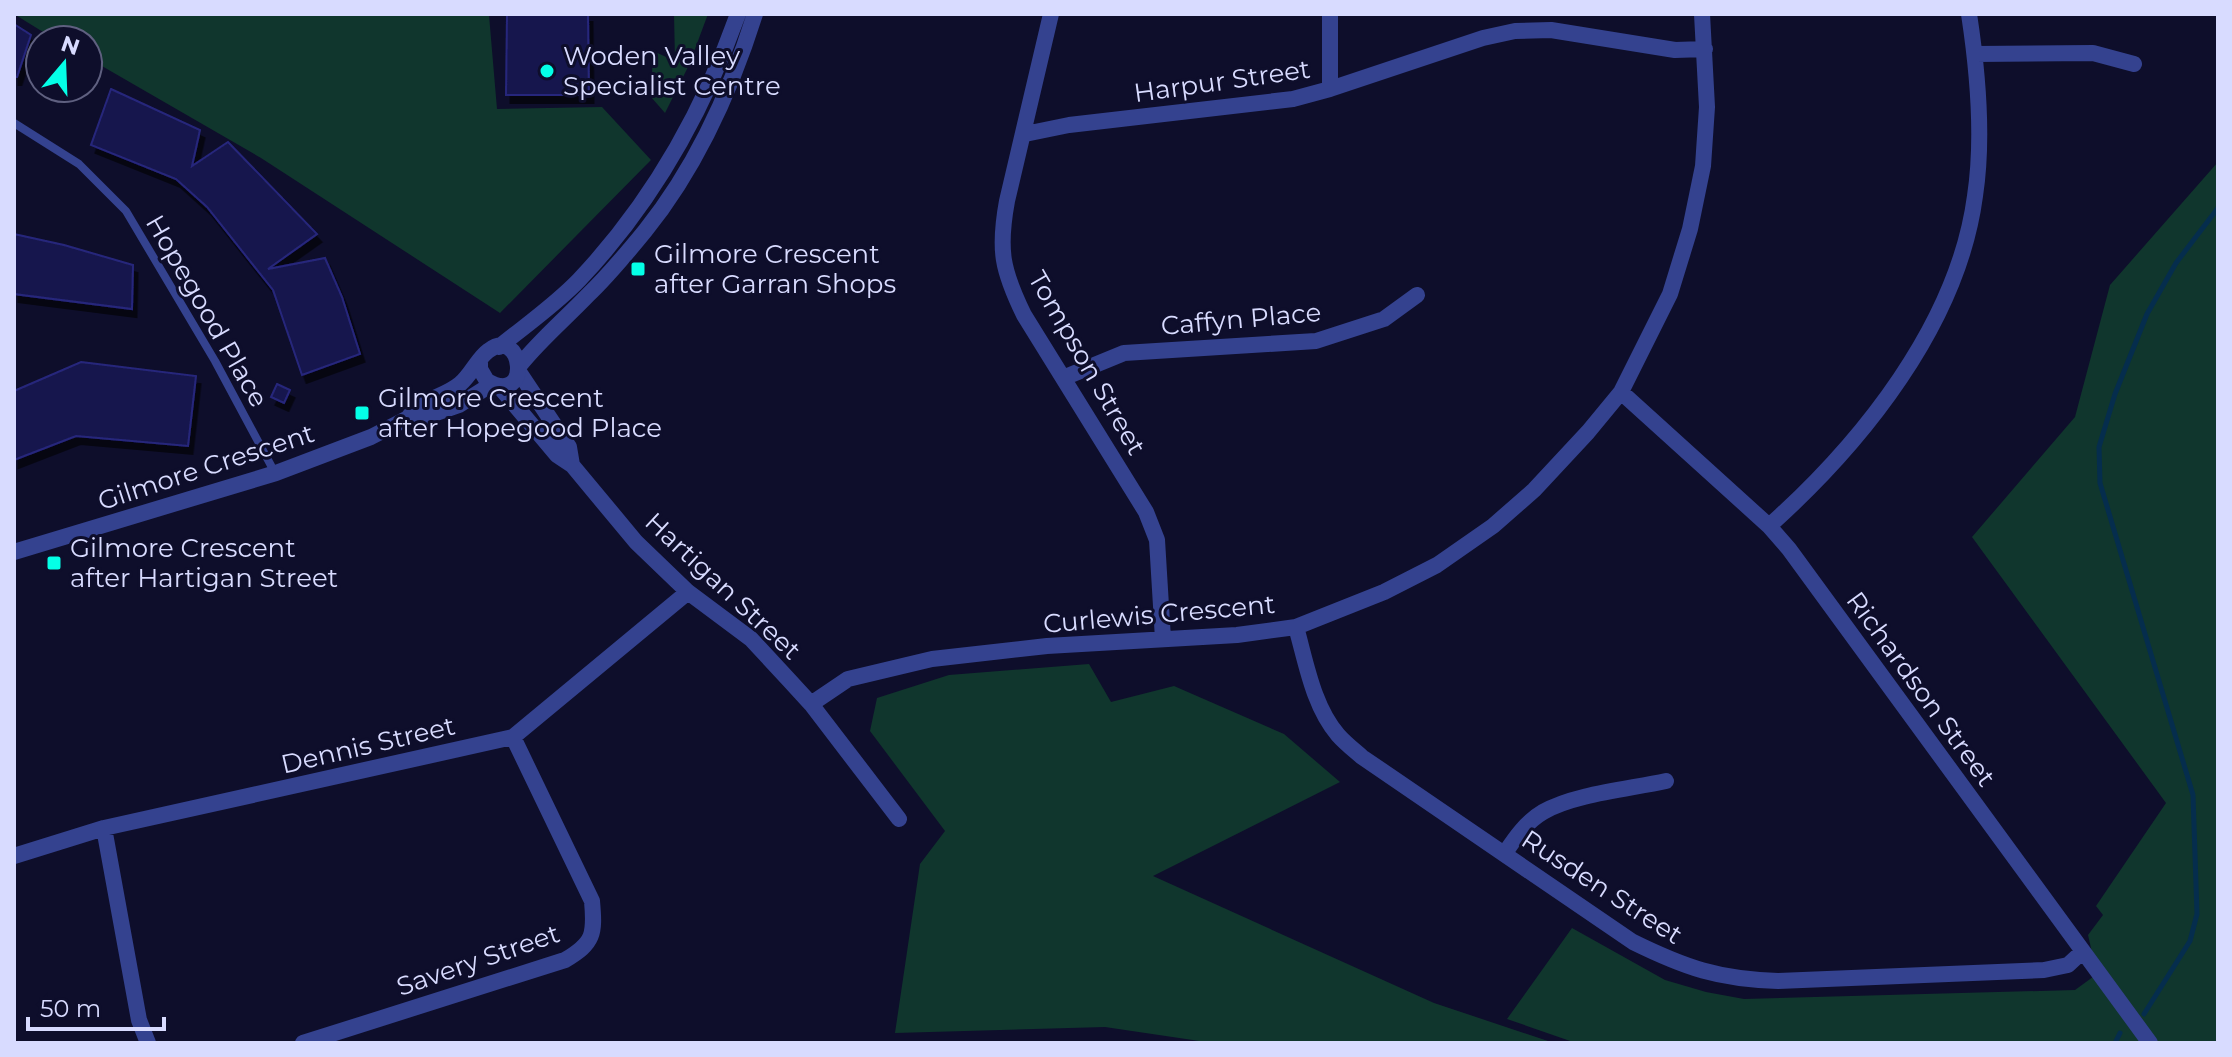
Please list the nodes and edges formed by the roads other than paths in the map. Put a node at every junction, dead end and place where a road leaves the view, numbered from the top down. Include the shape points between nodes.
1 (738, 14) edge
2 (755, 14) edge
3 (1051, 14) edge
4 (1330, 14) edge
5 (1702, 14) edge
6 (1969, 14) edge
7 (1705, 49) junction
8 (1975, 54) junction
9 (2134, 64) dead end
10 (1330, 89) junction
11 (14, 123) edge
12 (1025, 134) junction
13 (1417, 295) dead end
14 (499, 347) junction
15 (480, 363) junction
16 (519, 368) junction
17 (1063, 378) junction
18 (496, 385) junction
19 (1621, 392) junction
20 (408, 418) junction
21 (572, 465) junction
22 (276, 473) junction
23 (1769, 526) junction
24 (14, 552) edge
25 (688, 592) junction
26 (1296, 627) junction
27 (1163, 639) junction
28 (811, 704) junction
29 (513, 737) junction
30 (1666, 781) dead end
31 (899, 819) dead end
32 (104, 828) junction
33 (1505, 853) junction
34 (14, 856) edge
35 (2082, 952) junction
36 (148, 1043) edge
37 (303, 1043) edge
38 (2150, 1043) edge

1 - 14 street via 680,143 640,207 577,282
2 - 16 street via 732,79 696,152 646,230
3 - 12 street, Tompson Street
4 - 10 street
5 - 7 street, Curlewis Crescent
6 - 8 street
7 - 10 street, Harpur Street via 1675,50 1551,30 1515,31
7 - 19 street, Curlewis Crescent via 1703,166 1690,229 1670,294
8 - 9 street via 2093,53
8 - 23 street via 1975,197 1959,265 1928,336 1889,394 1806,494
10 - 12 street, Harpur Street via 1293,99
11 - 22 lane, Hopegood Place via 79,164 126,211
12 - 17 street, Tompson Street via 1004,214 1002,255 1024,315
13 - 17 street, Caffyn Place via 1384,319 1316,341 1124,353
14 - 15 street via 487,351
14 - 16 street via 513,352
15 - 18 street via 483,376
15 - 20 street, Gilmore Crescent via 459,386 415,407
16 - 18 street via 511,383
16 - 21 street, Hartigan Street via 569,447
17 - 27 street, Tompson Street via 1146,512 1157,540
18 - 20 street, Gilmore Crescent via 459,405
18 - 21 street, Hartigan Street
19 - 23 street, Richardson Street
19 - 26 street, Curlewis Crescent via 1534,490 1493,526 1437,565
20 - 22 street, Gilmore Crescent
21 - 25 street, Hartigan Street via 636,542
22 - 24 street, Gilmore Crescent
23 - 35 street, Richardson Street
25 - 28 street, Hartigan Street via 751,639
25 - 29 street, Dennis Street
26 - 27 street, Curlewis Crescent
26 - 33 street, Rusden Street via 1323,712 1338,735 1362,757
27 - 28 street, Curlewis Crescent via 932,659 848,679
28 - 31 street, Hartigan Street
29 - 32 street, Dennis Street
29 - 37 street, Savery Street via 592,901 594,927 584,948 565,960
30 - 33 street via 1563,803 1521,829
32 - 34 street, Dennis Street
32 - 36 street via 139,1020
33 - 35 street, Rusden Street via 1633,942 1716,976 1778,981 2044,970 2068,965
35 - 38 street, Richardson Street

